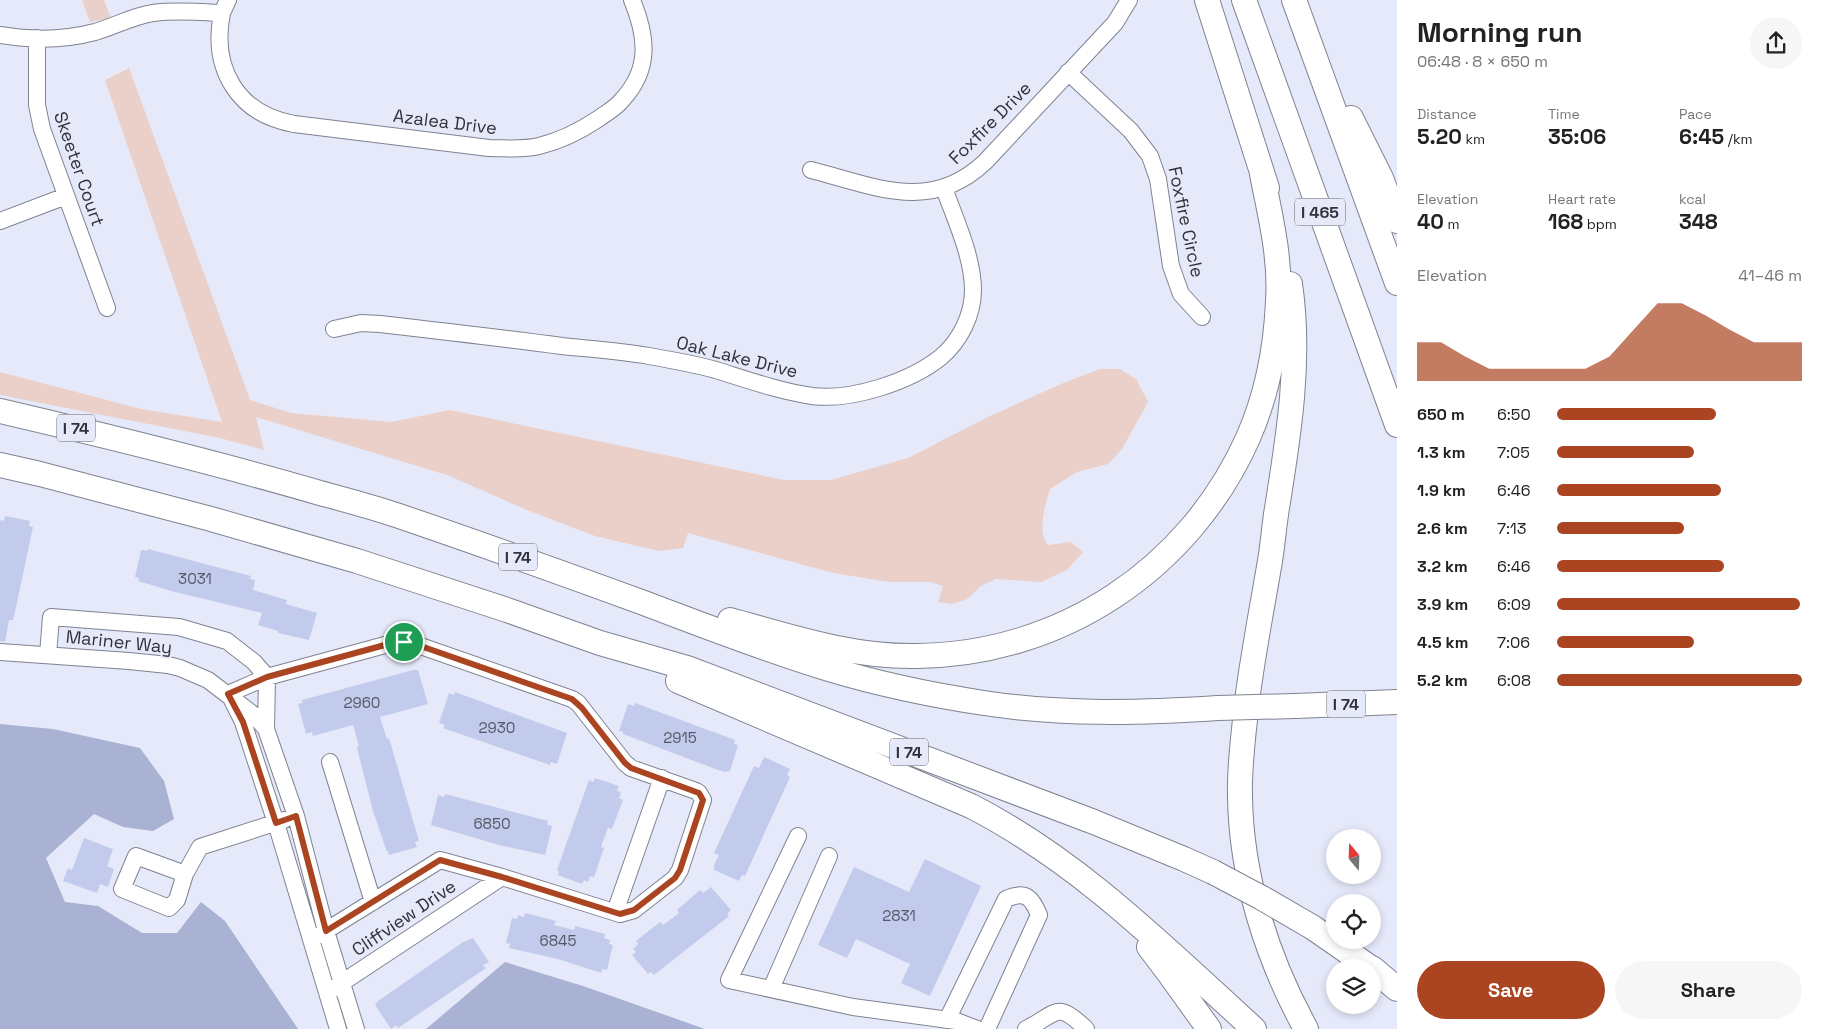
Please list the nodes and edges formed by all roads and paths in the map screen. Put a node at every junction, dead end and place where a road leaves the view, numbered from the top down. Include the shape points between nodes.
1 (632, 0) edge
2 (1129, 0) edge
3 (1207, 0) edge
4 (1244, 0) edge
5 (225, 6) edge
6 (1298, 10) edge
7 (0, 36) edge
8 (37, 38) junction
9 (1068, 72) junction
10 (810, 170) dead end
11 (1262, 174) junction
12 (944, 188) junction
13 (66, 196) junction
14 (0, 221) edge
15 (1397, 221) edge
16 (1397, 283) edge
17 (107, 308) dead end
18 (1202, 317) dead end
19 (334, 329) dead end
20 (0, 411) edge
21 (1397, 425) edge
22 (0, 465) edge
23 (549, 568) junction
24 (600, 643) junction
25 (0, 652) edge
26 (48, 655) junction
27 (267, 677) junction
28 (228, 694) junction
29 (1397, 702) edge
30 (266, 729) junction
31 (330, 762) dead end
32 (662, 778) junction
33 (296, 816) junction
34 (276, 823) junction
35 (798, 836) dead end
36 (829, 856) dead end
37 (1074, 871) junction
38 (185, 874) dead end
39 (502, 877) junction
40 (373, 902) junction
41 (615, 912) junction
42 (326, 931) junction
43 (310, 940) junction
44 (1359, 959) edge
45 (1381, 976) edge
46 (342, 983) junction
47 (771, 989) junction
48 (1397, 989) edge
49 (327, 992) junction
50 (952, 1020) junction
51 (338, 1029) edge
52 (356, 1029) edge
53 (977, 1029) edge
54 (987, 1029) edge
55 (1026, 1029) edge
56 (1086, 1029) edge
57 (1209, 1029) edge
58 (1254, 1029) edge
59 (1306, 1029) edge

1 - 5 street, Azalea Drive via 642,27 644,51 639,75 622,100 564,138 540,146 514,149 294,124 264,115 244,100 224,69 219,25
2 - 9 street, Foxfire Drive via 1115,23
3 - 11 highway
4 - 21 highway, I 465
5 - 8 street via 151,14 93,32
6 - 15 highway via 1381,178
6 - 16 highway, I 465
7 - 8 street
8 - 13 street, Skeeter Court via 38,112
9 - 12 street, Foxfire Drive via 985,162 966,178
9 - 18 street, Foxfire Circle via 1131,131 1150,156 1158,179 1171,266 1181,294
10 - 12 street, Foxfire Drive via 896,192 918,193
11 - 23 highway via 1277,260 1278,298 1276,331 1265,389 1248,438 1222,488 1192,529 1149,570 1093,610 1047,632 1000,647 941,655 876,655 809,643
11 - 59 highway via 1287,258 1295,340 1289,434 1242,748 1242,835 1254,898 1279,976
12 - 19 street, Oak Lake Drive via 973,278 973,297 964,327 954,343 932,364 891,384 856,394 802,394 704,367 643,355 380,324 360,323
13 - 14 street
13 - 17 street, Skeeter Court
20 - 23 highway, I 74 via 258,475 394,515
22 - 24 highway, I 74 via 192,514 356,561
23 - 29 highway, I 74, bridge via 832,670 984,704 1061,711 1152,712
24 - 37 highway via 681,683 971,806 1015,830
24 - 44 highway, I 74, bridge via 687,668 1184,859 1262,898
25 - 26 street, Mariner Way
26 - 27 street via 51,617 172,627 227,642 254,662
26 - 28 street, Mariner Way via 168,665 197,674
27 - 28 street
27 - 30 street
27 - 32 street via 396,642 412,643 572,699 625,763
28 - 30 street, Mariner Way
28 - 34 street via 243,722
30 - 33 street
31 - 40 street
32 - 41 street
32 - 41 street, Cliffview Drive via 696,791 703,800 680,870 675,878 634,910 620,914
33 - 34 street
33 - 42 street
34 - 38 street via 200,846
34 - 43 street
35 - 47 street via 729,980
36 - 47 street
37 - 57 highway via 1156,956
37 - 58 highway via 1134,918
39 - 40 street, Cliffview Drive via 440,860
39 - 41 street, Cliffview Drive
39 - 46 street, Cliffview Drive
40 - 42 street, Cliffview Drive
42 - 43 street, Cliffview Drive
42 - 46 street
43 - 49 street
45 - 48 highway, I 74
46 - 49 street, Cliffview Drive
46 - 52 street
47 - 50 street via 853,1006
49 - 51 street
50 - 53 street
50 - 54 street via 1006,899 1014,895 1025,896 1033,901 1040,915
55 - 56 street via 1060,1011 1070,1014

